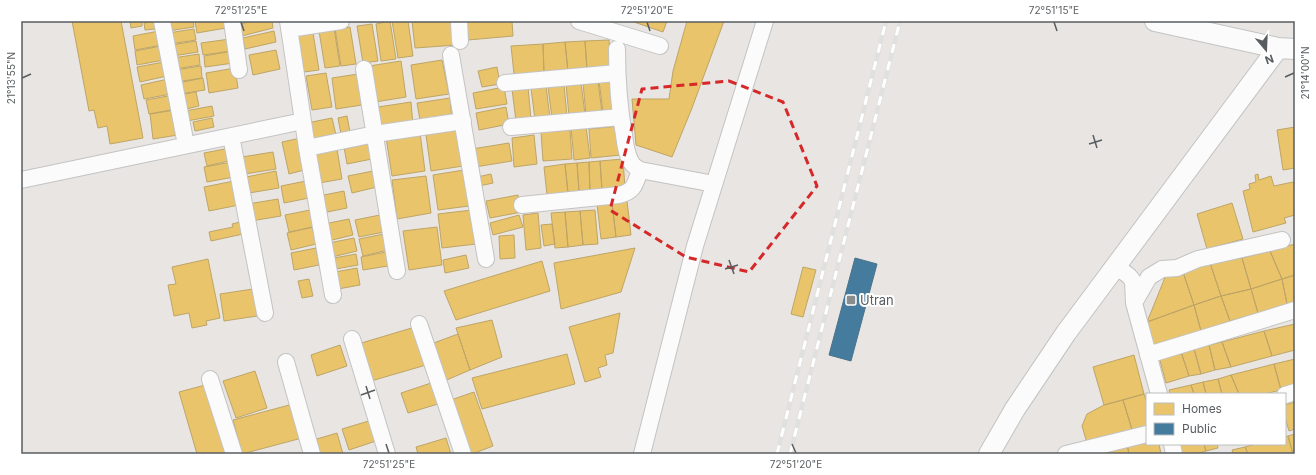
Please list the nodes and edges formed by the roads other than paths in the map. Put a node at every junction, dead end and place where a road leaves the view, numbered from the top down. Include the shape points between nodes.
1 (162, 21) edge
2 (232, 21) edge
3 (341, 21) edge
4 (460, 21) edge
5 (579, 21) edge
6 (765, 21) edge
7 (1155, 21) edge
8 (288, 25) edge
9 (460, 41) dead end
10 (660, 46) dead end
11 (617, 49) dead end
12 (1287, 49) edge
13 (451, 55) dead end
14 (364, 68) dead end
15 (239, 70) dead end
16 (617, 73) junction
17 (505, 83) dead end
18 (621, 117) junction
19 (303, 121) junction
20 (463, 121) junction
21 (511, 127) dead end
22 (375, 134) junction
23 (231, 136) junction
24 (186, 145) junction
25 (307, 148) junction
26 (640, 170) junction
27 (21, 180) edge
28 (714, 184) junction
29 (522, 205) dead end
30 (1282, 240) dead end
31 (486, 259) dead end
32 (1116, 266) junction
33 (398, 271) dead end
34 (333, 295) dead end
35 (1134, 303) junction
36 (1295, 310) edge
37 (265, 313) dead end
38 (420, 324) dead end
39 (352, 339) dead end
40 (1148, 354) junction
41 (286, 362) dead end
42 (210, 379) dead end
43 (1159, 393) edge
44 (1146, 434) edge
45 (234, 454) edge
46 (312, 454) edge
47 (387, 454) edge
48 (463, 454) edge
49 (642, 454) edge
50 (989, 454) edge
51 (1066, 454) edge

1 - 24 street
2 - 15 street
3 - 8 street
4 - 9 street
5 - 10 street
6 - 28 street
7 - 12 street
8 - 19 street
11 - 16 street
12 - 32 street
13 - 20 street
14 - 22 street
16 - 17 street
16 - 18 street
18 - 21 street
18 - 26 street via 631,162
19 - 23 street
19 - 25 street
20 - 22 street
20 - 31 street
22 - 25 street
22 - 33 street
23 - 24 street
23 - 37 street
24 - 27 street
25 - 34 street
26 - 28 street
26 - 29 street via 634,187 628,193
28 - 49 street via 695,246
30 - 35 street via 1198,259 1177,268 1162,269 1149,277
32 - 35 street via 1133,281
32 - 50 street via 1066,333 1015,409
35 - 40 street
36 - 40 street
38 - 48 street
39 - 47 street
40 - 43 street
41 - 46 street
42 - 45 street
44 - 51 street

